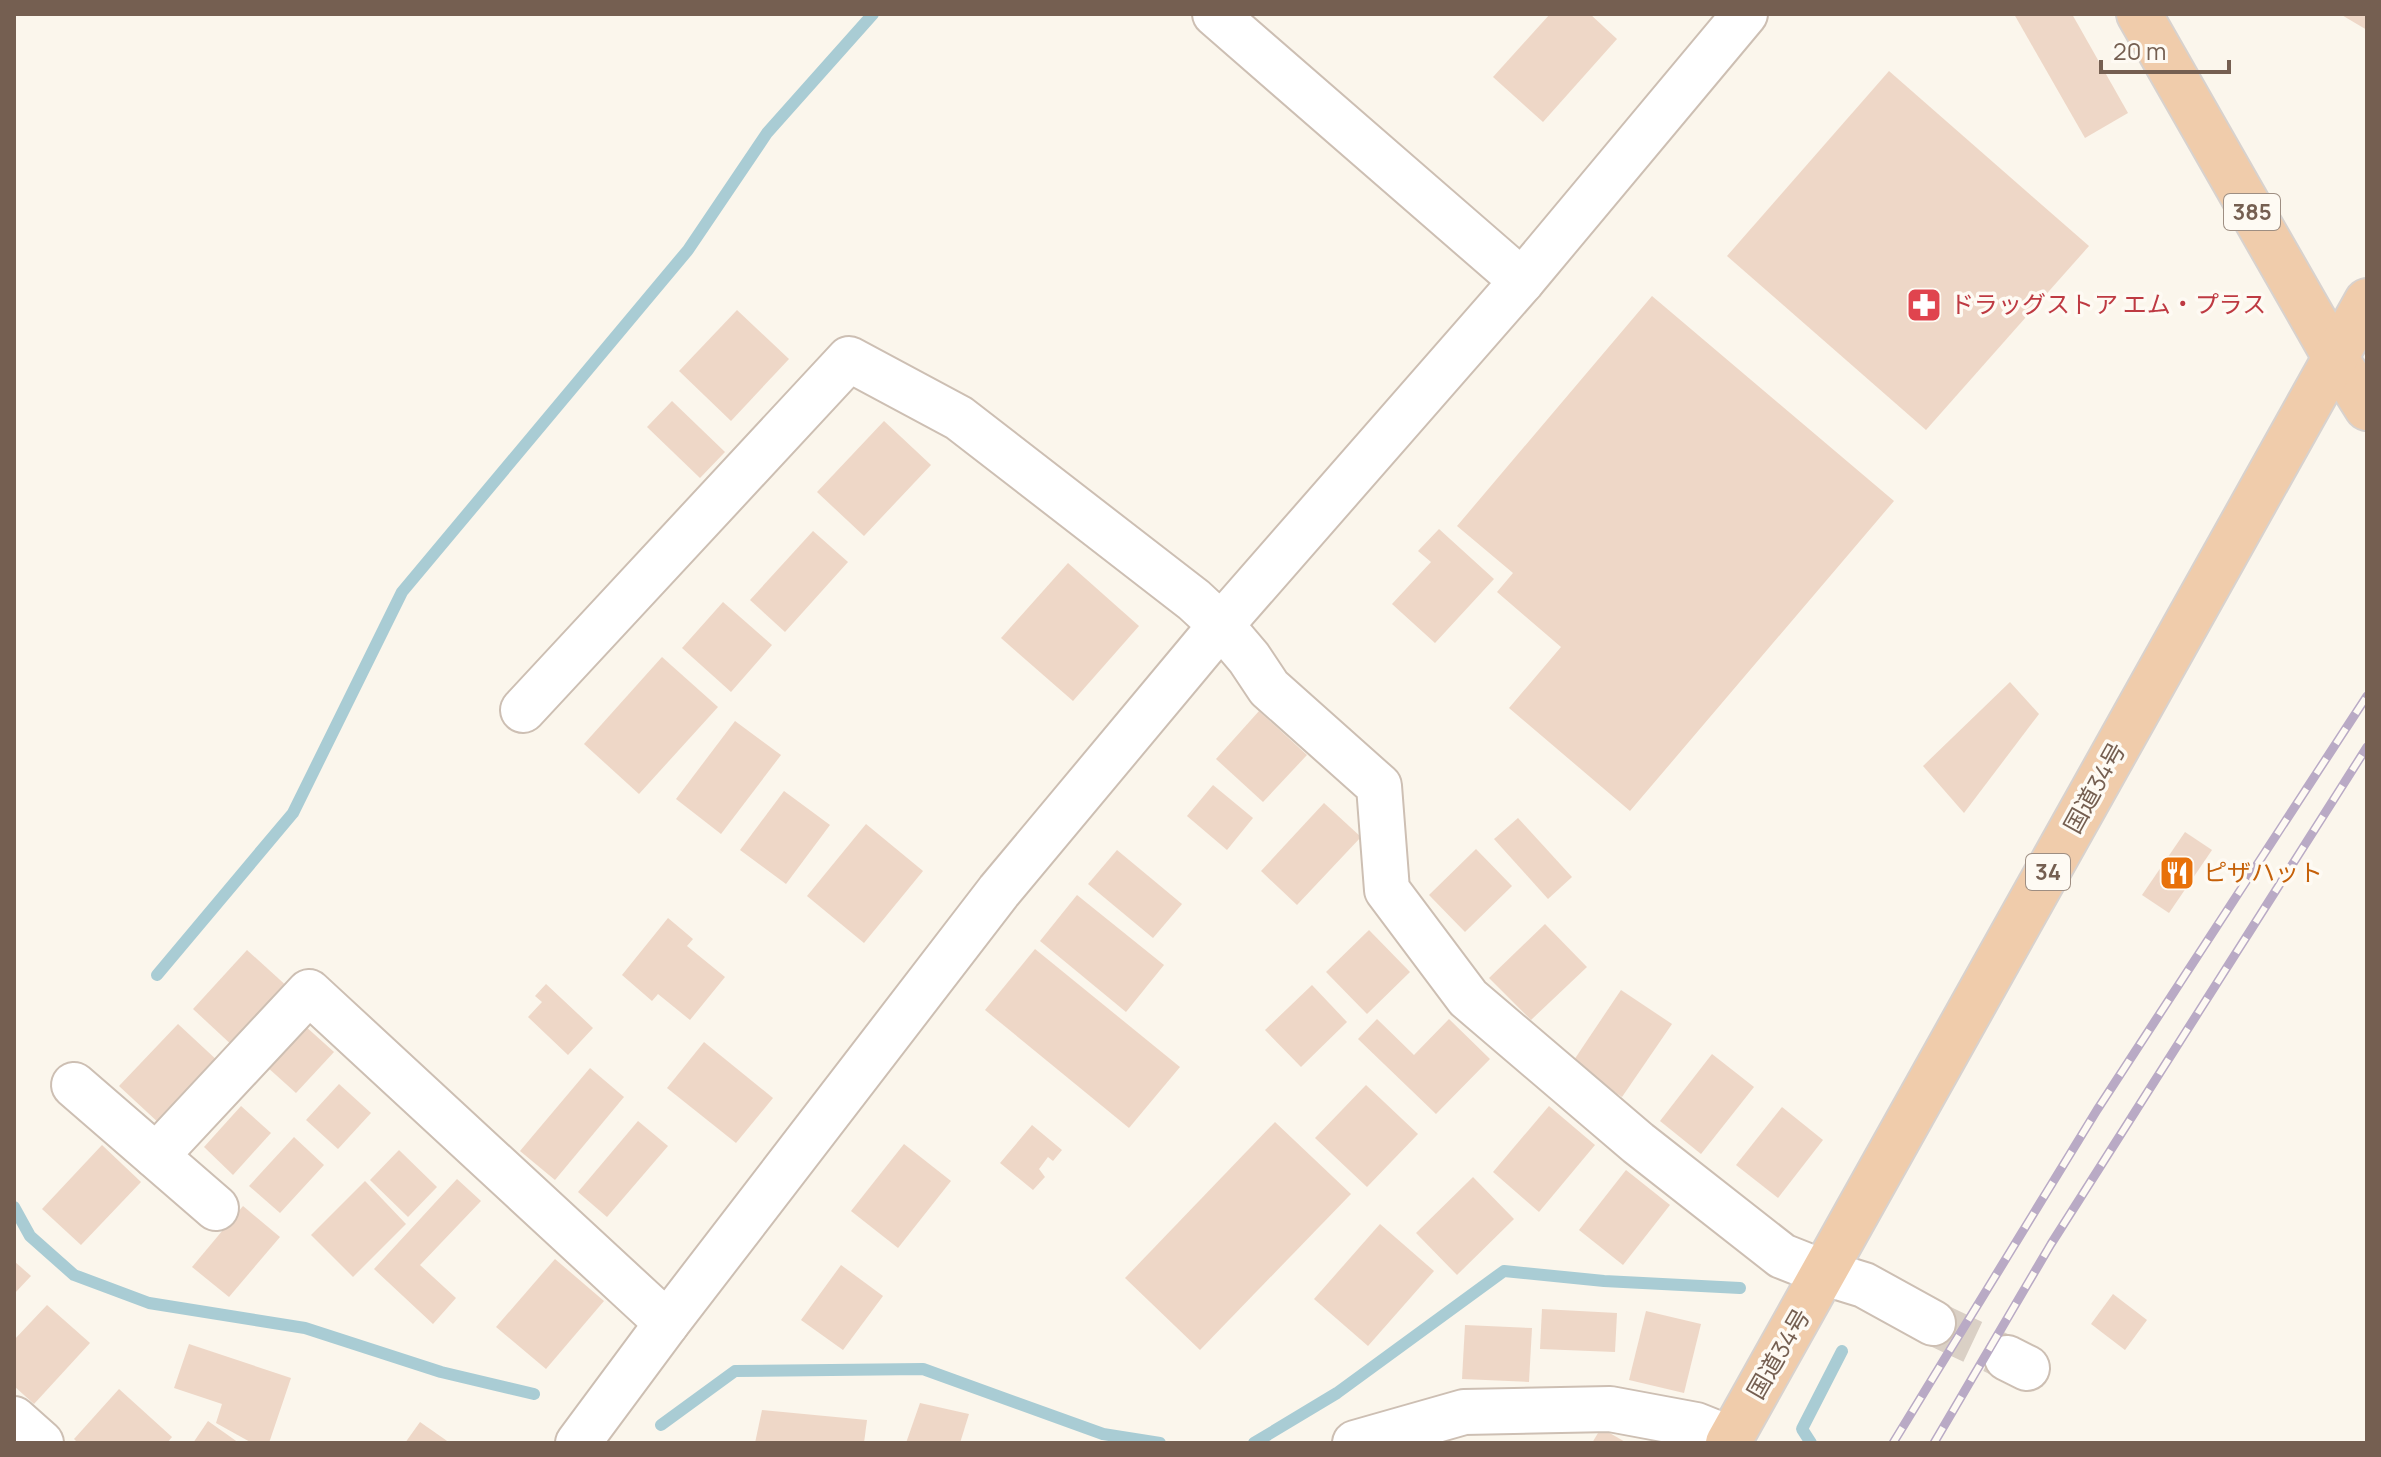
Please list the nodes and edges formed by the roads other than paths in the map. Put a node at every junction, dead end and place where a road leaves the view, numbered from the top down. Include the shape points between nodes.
1 (1215, 14) edge
2 (1745, 14) edge
3 (2139, 14) edge
4 (1522, 281) junction
5 (2367, 301) edge
6 (2335, 357) junction
7 (2367, 408) edge
8 (1221, 625) junction
9 (523, 710) dead end
10 (74, 1085) dead end
11 (156, 1156) junction
12 (216, 1208) dead end
13 (1825, 1273) junction
14 (667, 1323) junction
15 (1933, 1323) tunnel mouth
16 (14, 1419) edge
17 (1730, 1441) edge
18 (41, 1443) edge
19 (578, 1443) edge
20 (1355, 1443) edge

1 - 4 street
2 - 4 street
3 - 6 highway, 385
4 - 8 street
5 - 6 highway, 国道34号 / 34
6 - 7 highway, 385
6 - 13 highway, 国道34号 / 34
8 - 9 street via 959,418 849,359
8 - 13 street via 1269,688 1379,786 1387,890 1468,998 1638,1143 1782,1256
8 - 14 street via 999,891
10 - 11 street
11 - 12 street
11 - 14 street via 309,992
13 - 15 street via 1864,1285
13 - 17 highway, 国道34号 / 34
14 - 19 street
16 - 18 street
17 - 20 street via 1696,1425 1610,1409 1464,1412

